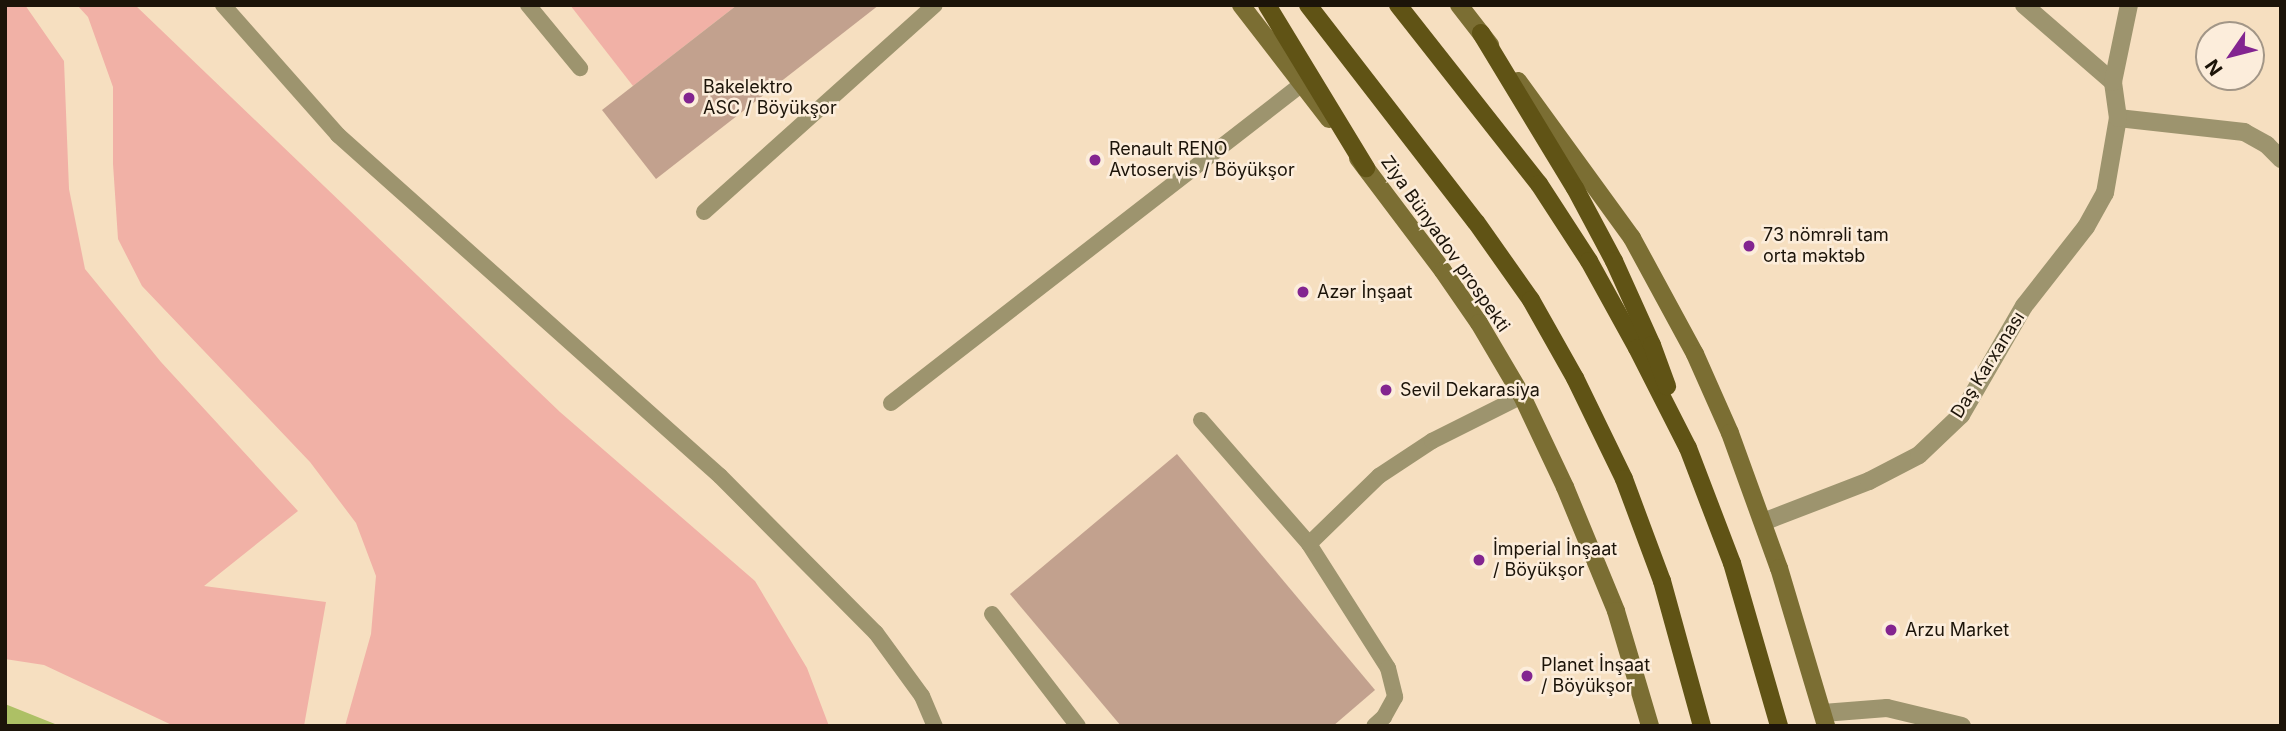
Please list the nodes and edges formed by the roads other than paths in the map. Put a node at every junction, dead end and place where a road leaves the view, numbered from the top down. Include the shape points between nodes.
1 (223, 5) edge
2 (528, 5) edge
3 (935, 5) edge
4 (1241, 5) edge
5 (1267, 5) edge
6 (1308, 5) edge
7 (1398, 5) edge
8 (1459, 5) edge
9 (2024, 5) edge
10 (2129, 5) edge
11 (1481, 33) junction
12 (580, 68) dead end
13 (2113, 82) junction
14 (1302, 84) junction
15 (2118, 118) junction
16 (2281, 159) edge
17 (1366, 168) junction
18 (704, 212) dead end
19 (1522, 396) junction
20 (891, 403) dead end
21 (1200, 420) dead end
22 (1688, 448) junction
23 (1763, 522) junction
24 (1309, 544) junction
25 (992, 614) dead end
26 (1825, 719) edge
27 (935, 726) edge
28 (1078, 726) edge
29 (1374, 726) edge
30 (1650, 726) edge
31 (1702, 726) edge
32 (1779, 726) edge
33 (1962, 726) edge

1 - 27 lane via 338,135 720,476 876,634 922,696
2 - 12 lane
3 - 18 lane
4 - 14 main road, Ziya Bünyadov prospekti
5 - 17 main road
6 - 31 main road, Ziya Bünyadov prospekti via 1476,222 1531,300 1575,378 1623,479 1662,581
7 - 22 main road via 1539,184 1589,261
8 - 11 main road
9 - 13 street
10 - 13 street, Daş Karxanası
11 - 22 main road via 1614,261 1652,345
11 - 23 main road via 1578,160 1668,300 1730,433
13 - 15 street, Daş Karxanası
14 - 17 main road, Ziya Bünyadov prospekti
14 - 20 lane
15 - 16 street via 2244,132
15 - 23 street, Daş Karxanası via 2105,193 2086,227 2024,306 1961,415 1919,455 1869,481
17 - 19 main road, Ziya Bünyadov prospekti via 1472,313
19 - 24 lane via 1432,441 1379,476
19 - 30 main road, Ziya Bünyadov prospekti via 1616,611
21 - 24 lane
22 - 32 main road via 1732,564
23 - 26 main road
24 - 29 lane via 1388,668 1395,697
25 - 28 lane
26 - 33 street via 1888,708

